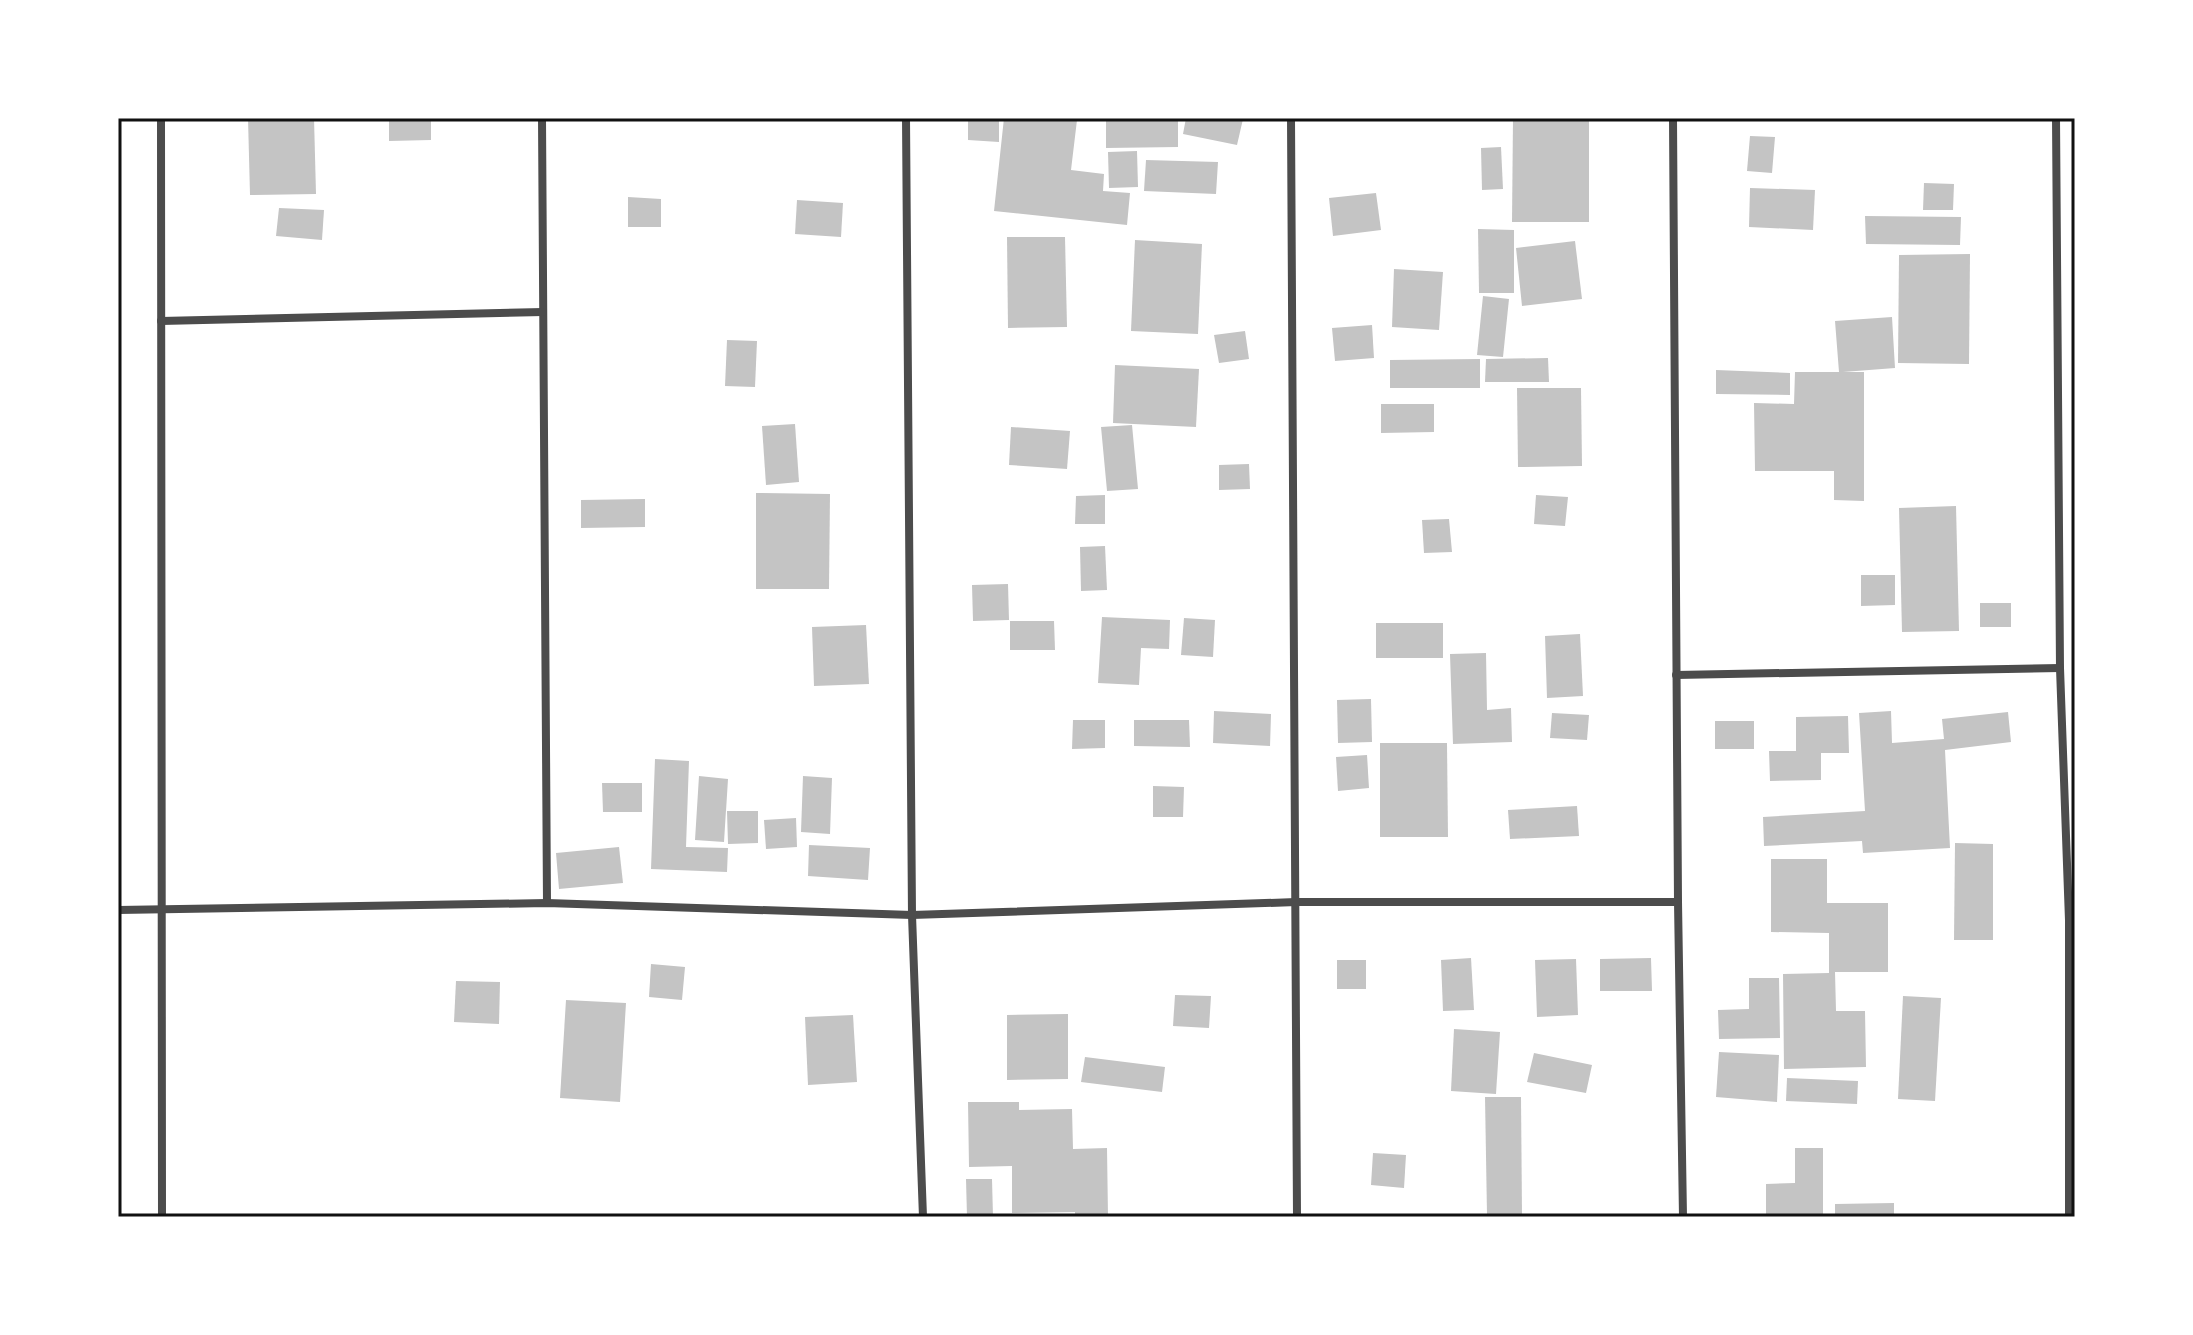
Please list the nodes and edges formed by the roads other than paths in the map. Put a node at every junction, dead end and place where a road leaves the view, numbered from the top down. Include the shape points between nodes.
1 (161, 118) edge
2 (542, 118) edge
3 (906, 118) edge
4 (1291, 118) edge
5 (1673, 118) edge
6 (2056, 118) edge
7 (543, 312) junction
8 (161, 321) junction
9 (2060, 668) junction
10 (1676, 675) junction
11 (1296, 902) junction
12 (1678, 902) junction
13 (547, 903) junction
14 (118, 910) edge
15 (161, 910) junction
16 (912, 915) junction
17 (2072, 920) edge
18 (162, 1217) edge
19 (923, 1217) edge
20 (1297, 1217) edge
21 (1683, 1217) edge
22 (2069, 1217) edge

1 - 8 street
2 - 7 street
3 - 16 street
4 - 11 street
5 - 10 street
6 - 9 street
7 - 8 street
7 - 13 street
8 - 15 street
9 - 10 street
9 - 17 street
10 - 12 street
11 - 12 street
11 - 16 street
11 - 20 street
12 - 21 street
13 - 15 street
13 - 16 street
14 - 15 street
15 - 18 street
16 - 19 street
17 - 22 street

